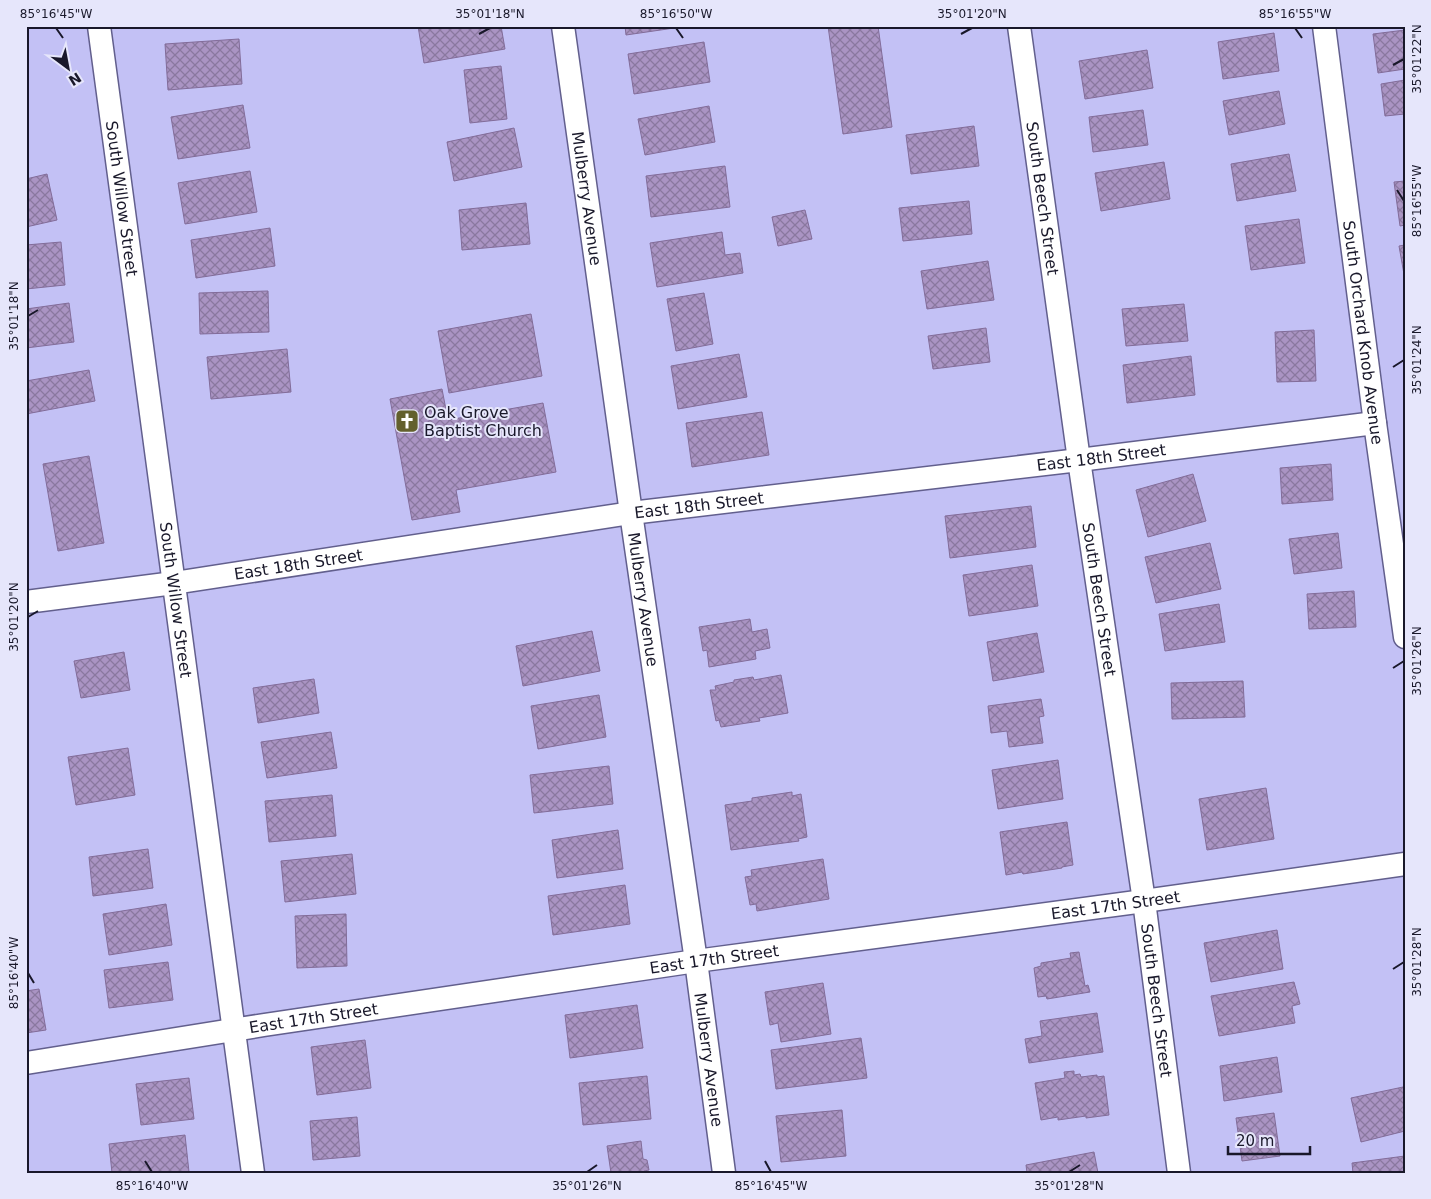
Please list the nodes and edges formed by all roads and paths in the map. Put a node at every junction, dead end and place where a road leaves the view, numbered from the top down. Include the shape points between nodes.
1 (104, 26) edge
2 (563, 26) edge
3 (1019, 26) edge
4 (1324, 26) edge
5 (99, 27) edge
6 (1375, 423) junction
7 (1079, 460) junction
8 (631, 514) junction
9 (174, 583) junction
10 (26, 602) edge
11 (1405, 637) edge
12 (1405, 864) edge
13 (1144, 901) junction
14 (696, 961) junction
15 (234, 1030) junction
16 (26, 1063) edge
17 (253, 1173) edge
18 (724, 1173) edge
19 (1179, 1173) edge

1 - 5 street
2 - 8 street, Mulberry Avenue
3 - 7 street, South Beech Street
4 - 6 street, South Orchard Knob Avenue
5 - 9 street, South Willow Street
6 - 7 street, East 18th Street
6 - 11 street, South Orchard Knob Avenue
7 - 8 street, East 18th Street
7 - 13 street, South Beech Street
8 - 9 street, East 18th Street
8 - 14 street, Mulberry Avenue
9 - 10 street, East 18th Street
9 - 15 street, South Willow Street
12 - 13 street, East 17th Street
13 - 14 street, East 17th Street
13 - 19 street, South Beech Street
14 - 15 street, East 17th Street
14 - 18 street, Mulberry Avenue
15 - 16 street, East 17th Street
15 - 17 street, South Willow Street

